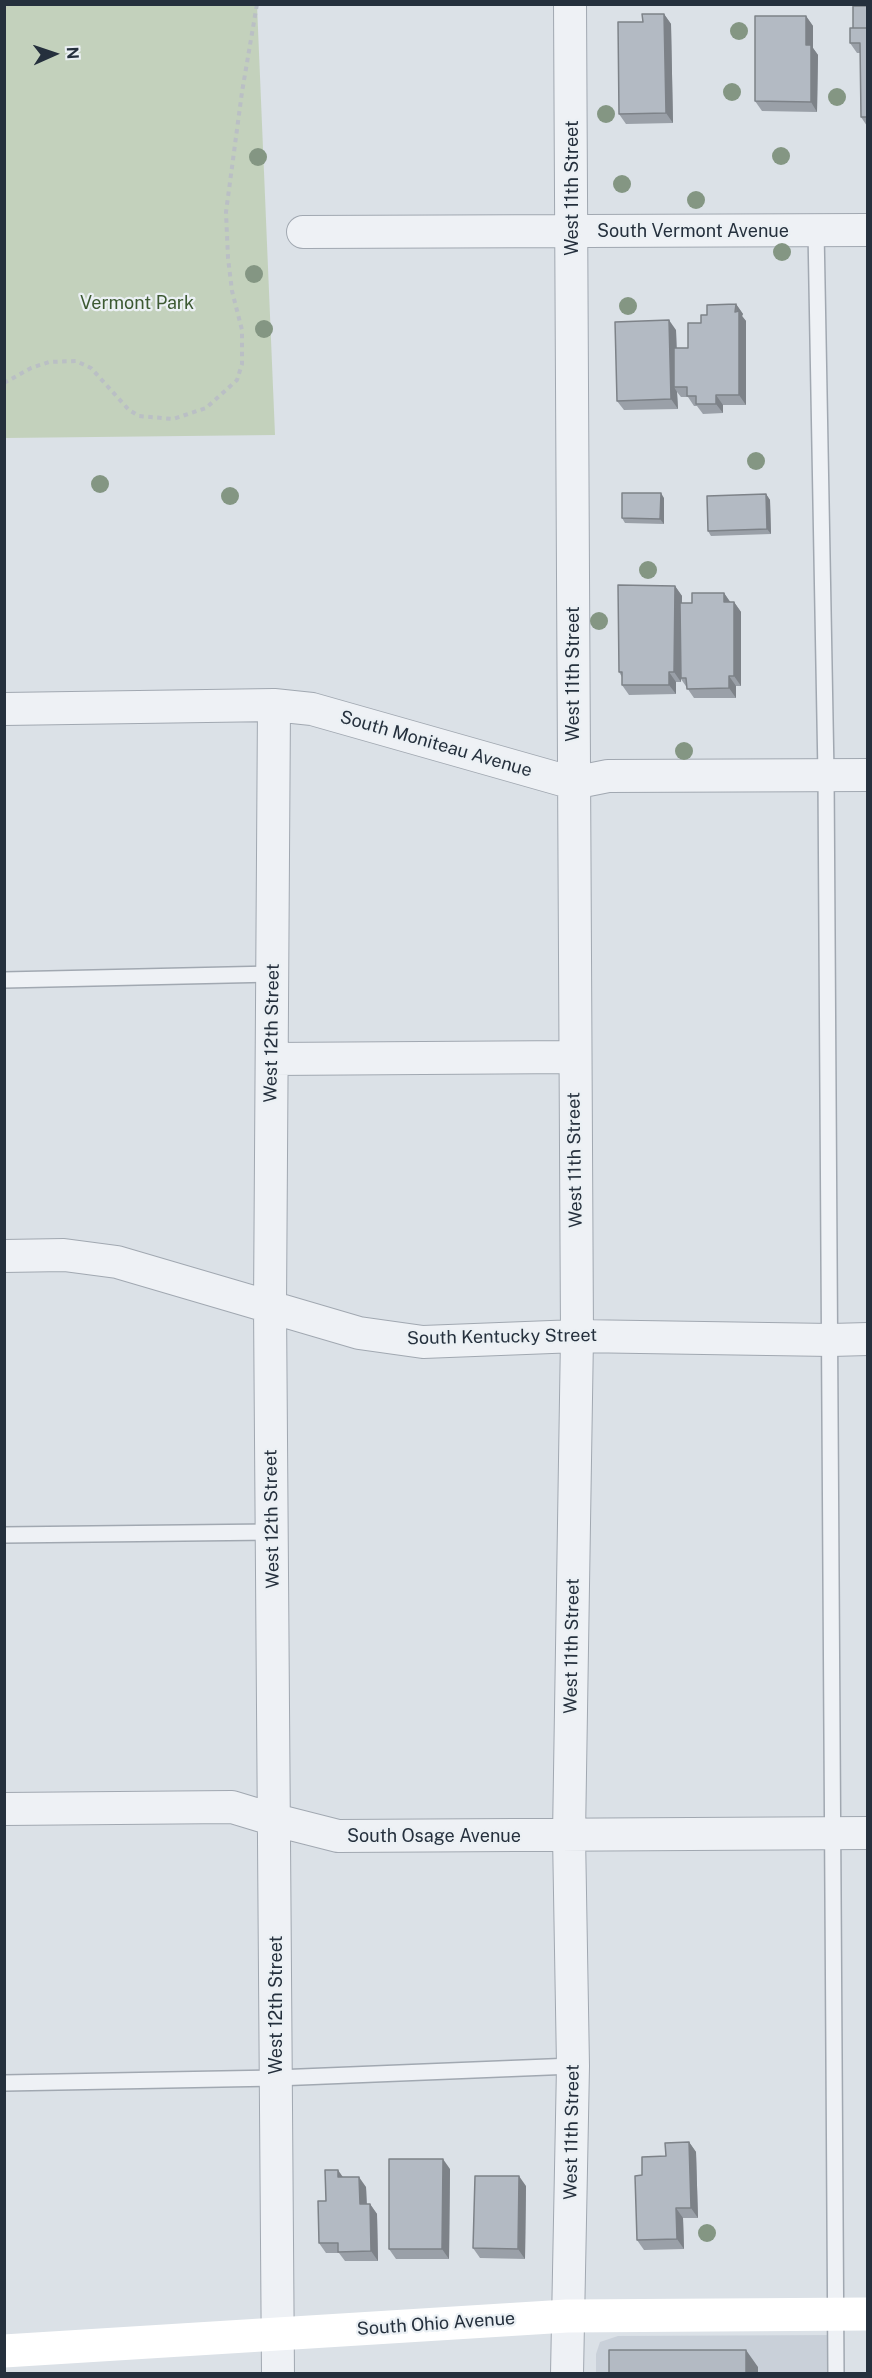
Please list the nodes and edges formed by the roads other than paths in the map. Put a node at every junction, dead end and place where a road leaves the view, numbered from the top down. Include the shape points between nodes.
1 (570, 4) edge
2 (816, 230) junction
3 (867, 230) edge
4 (572, 231) junction
5 (303, 232) dead end
6 (274, 705) junction
7 (4, 709) edge
8 (826, 774) junction
9 (867, 775) edge
10 (573, 783) junction
11 (273, 974) junction
12 (4, 980) edge
13 (574, 1058) junction
14 (272, 1059) junction
15 (4, 1256) edge
16 (270, 1306) junction
17 (577, 1336) junction
18 (867, 1339) edge
19 (831, 1340) junction
20 (272, 1532) junction
21 (4, 1535) edge
22 (4, 1809) edge
23 (275, 1820) junction
24 (832, 1833) junction
25 (867, 1833) edge
26 (569, 1835) junction
27 (573, 2066) junction
28 (276, 2078) junction
29 (4, 2083) edge
30 (852, 2314) edge
31 (567, 2316) junction
32 (278, 2334) junction
33 (4, 2351) edge
34 (278, 2373) edge
35 (567, 2373) edge
36 (836, 2373) edge

1 - 4 street, West 11th Street
2 - 3 street, South Vermont Avenue
2 - 4 street, South Vermont Avenue
2 - 8 lane
4 - 5 street, South Vermont Avenue
4 - 10 street, West 11th Street
6 - 7 street, South Moniteau Avenue
6 - 10 street, South Moniteau Avenue via 312,709
6 - 11 street, West 12th Street
8 - 9 street, South Moniteau Avenue
8 - 10 street, South Moniteau Avenue via 608,776
8 - 19 lane
10 - 13 street, West 11th Street
11 - 12 lane
11 - 14 street, West 12th Street
13 - 14 street
13 - 17 street, West 11th Street
14 - 16 street, West 12th Street
15 - 16 street, South Kentucky Street via 64,1255 117,1262
16 - 17 street, South Kentucky Street via 358,1333 423,1342
16 - 20 street, West 12th Street
17 - 19 street, South Kentucky Street
17 - 26 street, West 11th Street
18 - 19 street, South Kentucky Street
19 - 24 lane
20 - 21 lane
20 - 23 street, West 12th Street
22 - 23 street, South Osage Avenue via 232,1807
23 - 26 street, South Osage Avenue via 338,1836
23 - 28 street, West 12th Street
24 - 25 street, South Osage Avenue
24 - 26 street, South Osage Avenue
24 - 30 lane
26 - 27 street, West 11th Street
27 - 28 lane
27 - 31 street, West 11th Street
28 - 29 lane
28 - 32 street, West 12th Street
30 - 31 main road, South Ohio Avenue
30 - 36 lane
31 - 32 main road, South Ohio Avenue
31 - 35 street, West 11th Street
32 - 33 main road, South Ohio Avenue
32 - 34 street, West 12th Street

